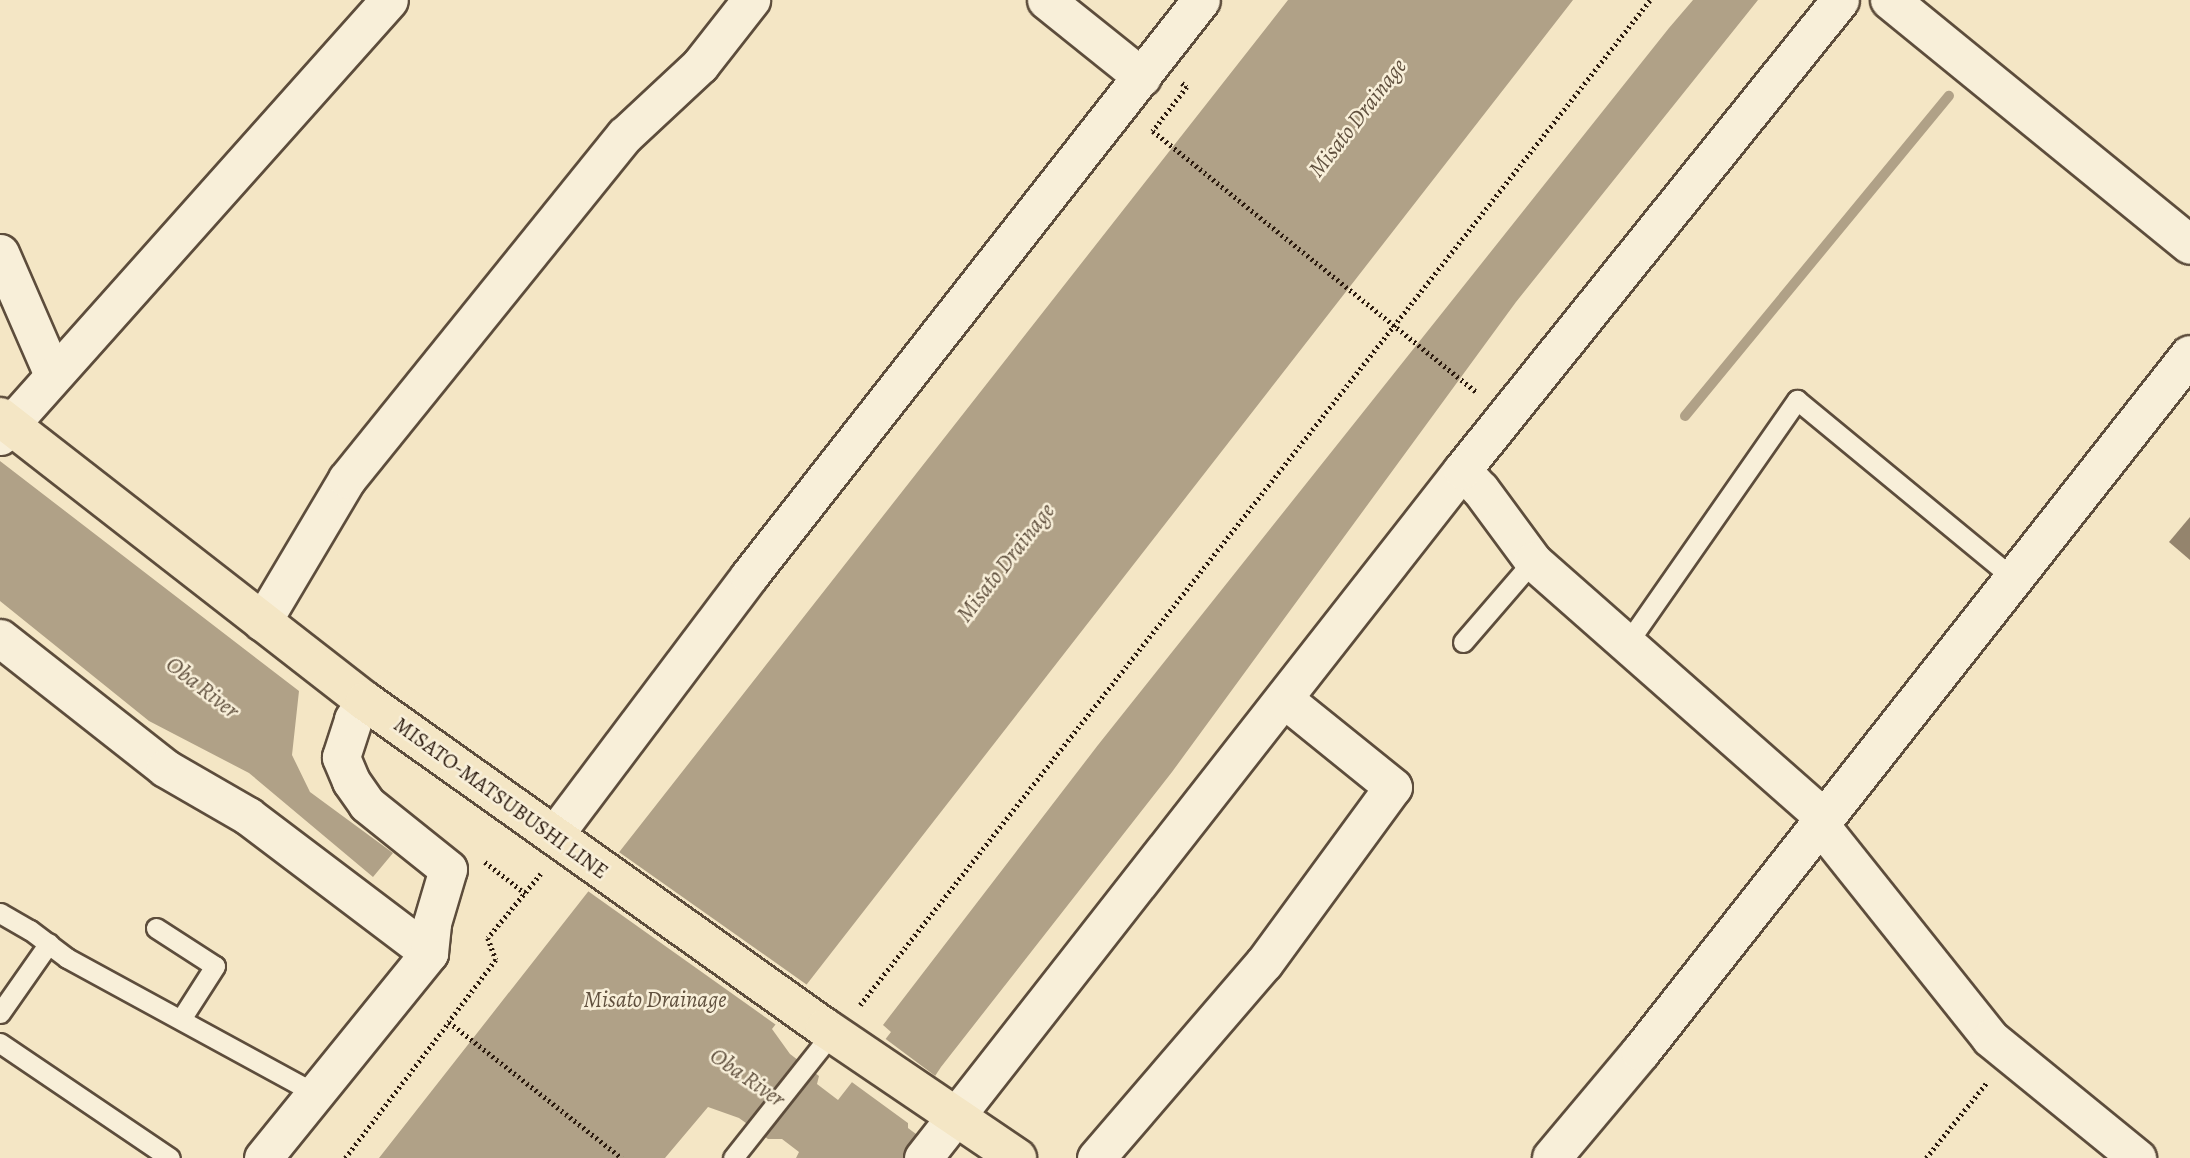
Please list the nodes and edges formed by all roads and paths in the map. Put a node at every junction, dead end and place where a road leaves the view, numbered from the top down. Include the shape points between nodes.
1 (389, 0) edge
2 (751, 0) edge
3 (1046, 0) edge
4 (1201, 0) edge
5 (1650, 0) edge
6 (1840, 0) edge
7 (1890, 0) edge
8 (1142, 77) junction
9 (1187, 87) dead end
10 (2190, 245) edge
11 (0, 253) edge
12 (1393, 326) junction
13 (2190, 355) edge
14 (53, 375) junction
15 (1479, 394) dead end
16 (3, 426) edge
17 (1462, 470) junction
18 (1533, 561) junction
19 (2014, 579) junction
20 (262, 622) junction
21 (0, 638) edge
22 (1463, 642) dead end
23 (1626, 645) junction
24 (1285, 700) junction
25 (365, 701) junction
26 (1823, 823) junction
27 (569, 846) junction
28 (476, 855) dead end
29 (525, 893) junction
30 (0, 913) edge
31 (156, 928) dead end
32 (49, 943) junction
33 (429, 953) junction
34 (0, 1013) edge
35 (181, 1019) junction
36 (449, 1023) junction
37 (833, 1043) junction
38 (0, 1044) edge
39 (2008, 1055) junction
40 (315, 1093) junction
41 (937, 1129) edge
42 (170, 1158) edge
43 (263, 1158) edge
44 (345, 1158) edge
45 (622, 1158) edge
46 (733, 1158) edge
47 (1017, 1158) edge
48 (1096, 1158) edge
49 (1552, 1158) edge
50 (1926, 1158) edge
51 (2137, 1158) edge

1 - 14 street
2 - 20 street via 700,65 625,135 347,479
3 - 8 street
4 - 8 street
5 - 12 path
6 - 17 street
7 - 10 street
8 - 27 street via 749,576
9 - 12 path via 1153,131
11 - 14 street
12 - 15 path
12 - 37 path
13 - 19 street
14 - 16 street
16 - 20 main road, MISATO-MATSUBUSHI LINE
17 - 18 street
17 - 24 street
18 - 22 lane
18 - 23 street
19 - 23 lane via 1797,400
19 - 26 street
20 - 25 main road, MISATO-MATSUBUSHI LINE
21 - 33 street via 165,768 248,816
23 - 26 street
24 - 41 street
24 - 48 street via 1393,787 1265,962
25 - 27 main road, MISATO-MATSUBUSHI LINE
25 - 33 street via 353,719 341,757 351,781 367,804 448,869 432,923
26 - 39 street
26 - 49 street
27 - 29 path
27 - 37 main road, MISATO-MATSUBUSHI LINE
28 - 29 path
29 - 36 path via 488,937 496,960
30 - 32 lane
31 - 35 lane via 215,966
32 - 34 lane
32 - 35 lane via 67,958
33 - 40 street
35 - 40 lane
36 - 44 path
36 - 45 path
37 - 41 main road, MISATO-MATSUBUSHI LINE
37 - 46 lane
38 - 42 lane
39 - 50 path
39 - 51 street
40 - 43 street
41 - 47 main road, MISATO-MATSUBUSHI LINE

